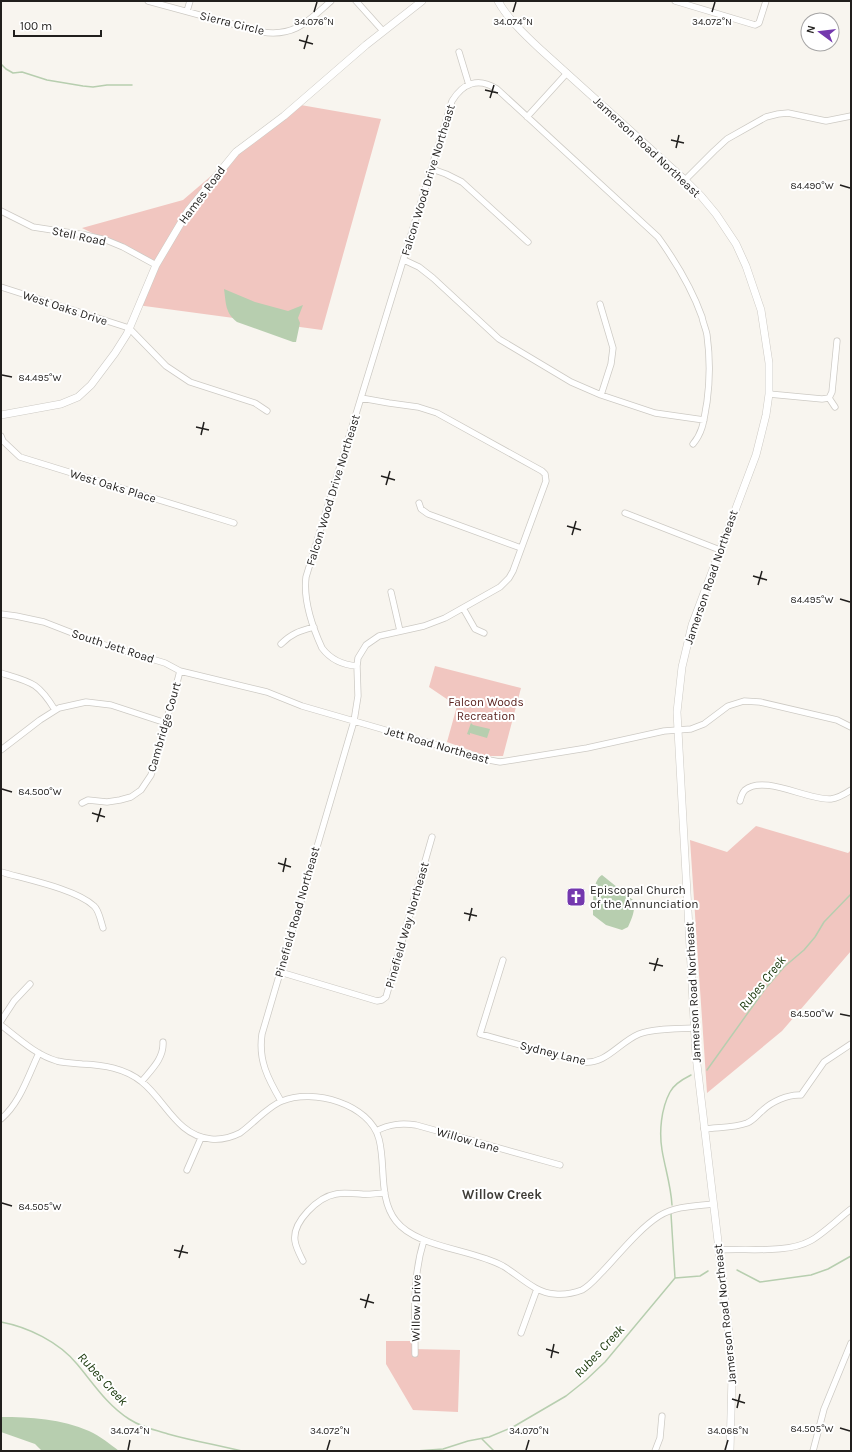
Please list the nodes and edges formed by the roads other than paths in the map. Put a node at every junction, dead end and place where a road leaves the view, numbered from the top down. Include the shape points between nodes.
1 (148, 1) edge
2 (190, 1) edge
3 (331, 1) edge
4 (356, 1) edge
5 (422, 1) edge
6 (498, 1) edge
7 (675, 1) edge
8 (766, 1) edge
9 (186, 11) junction
10 (383, 31) junction
11 (459, 52) dead end
12 (567, 73) junction
13 (469, 85) junction
14 (851, 116) edge
15 (527, 117) junction
16 (432, 169) junction
17 (685, 180) junction
18 (1, 211) edge
19 (528, 242) dead end
20 (404, 260) junction
21 (156, 265) junction
22 (1, 287) edge
23 (600, 304) dead end
24 (130, 328) junction
25 (837, 341) dead end
26 (769, 394) junction
27 (601, 395) junction
28 (361, 398) junction
29 (829, 398) junction
30 (835, 407) dead end
31 (267, 411) dead end
32 (1, 415) edge
33 (704, 420) junction
34 (1, 436) edge
35 (694, 444) dead end
36 (419, 503) dead end
37 (624, 513) dead end
38 (234, 523) dead end
39 (521, 548) junction
40 (720, 550) junction
41 (391, 592) dead end
42 (463, 608) junction
43 (1, 614) edge
44 (314, 627) junction
45 (400, 631) junction
46 (484, 633) dead end
47 (281, 644) dead end
48 (357, 666) junction
49 (180, 671) junction
50 (1, 673) edge
51 (225, 682) joint
52 (55, 710) junction
53 (354, 721) junction
54 (166, 723) junction
55 (851, 727) edge
56 (677, 731) junction
57 (1, 750) edge
58 (851, 790) edge
59 (740, 801) dead end
60 (82, 803) dead end
61 (432, 838) dead end
62 (1, 872) edge
63 (102, 926) dead end
64 (503, 960) dead end
65 (280, 972) junction
66 (30, 984) dead end
67 (1, 1021) edge
68 (1, 1025) edge
69 (694, 1028) junction
70 (163, 1042) dead end
71 (851, 1044) edge
72 (38, 1054) junction
73 (142, 1082) junction
74 (281, 1101) junction
75 (1, 1119) edge
76 (704, 1129) junction
77 (376, 1130) junction
78 (201, 1138) junction
79 (560, 1165) dead end
80 (187, 1170) dead end
81 (385, 1193) junction
82 (713, 1204) junction
83 (851, 1209) edge
84 (424, 1240) junction
85 (719, 1250) junction
86 (303, 1261) dead end
87 (537, 1289) junction
88 (521, 1333) dead end
89 (851, 1344) edge
90 (415, 1354) dead end
91 (662, 1416) dead end
92 (655, 1451) edge
93 (730, 1451) edge
94 (813, 1451) edge

1 - 9 street, Sierra Circle
2 - 9 street
3 - 9 street, Sierra Circle via 303,25 282,33 262,32
4 - 10 street
5 - 10 street, Hames Road
6 - 12 street, Jamerson Road Northeast via 522,31
7 - 8 street via 755,24 758,23
10 - 21 street, Hames Road via 284,116 236,152 188,211
11 - 13 street
12 - 15 street
12 - 17 street, Jamerson Road Northeast
13 - 15 street via 479,83 492,86
13 - 16 street, Falcon Wood Drive Northeast via 459,91 452,102
14 - 17 street via 826,121 788,114 766,118 723,142
15 - 33 street via 658,238 670,254 690,289 707,334 710,369
16 - 19 street via 462,182
16 - 20 street, Falcon Wood Drive Northeast
17 - 26 street, Jamerson Road Northeast via 716,214 736,244 746,266 762,310 769,363
18 - 21 street, Stell Road via 33,226 106,240
20 - 27 street via 433,278 499,339 571,382
20 - 28 street, Falcon Wood Drive Northeast
21 - 24 street, Hames Road
22 - 24 street, West Oaks Drive
23 - 27 street via 613,348 611,364
24 - 31 street via 166,366 190,382 255,403
24 - 32 street, Hames Road via 104,368 78,397 45,408
25 - 29 street via 832,392
26 - 29 street
26 - 40 street, Jamerson Road Northeast via 756,455
27 - 33 street via 655,413
28 - 39 street via 418,407 437,413 546,474 546,481
28 - 44 street, Falcon Wood Drive Northeast via 306,577 306,599
29 - 30 street
33 - 35 street via 702,431
34 - 38 street, West Oaks Place via 20,457
36 - 39 street via 421,509 428,514
37 - 40 street
39 - 42 street via 513,571 505,583
40 - 56 street, Jamerson Road Northeast via 699,604 684,655 678,689
41 - 45 street
42 - 45 street via 435,623
42 - 46 street via 475,629
43 - 49 street, South Jett Road via 44,622 98,643 165,663
44 - 47 street via 288,636
44 - 48 street, Falcon Wood Drive Northeast via 327,654 339,662
45 - 48 street via 379,636 370,642 362,651
48 - 53 street, Pinefield Road Northeast via 358,696
49 - 51 street, South Jett Road
49 - 54 street, Cambridge Court
50 - 52 street via 29,682 46,695
51 - 53 street, Jett Road Northeast via 267,692 302,706
52 - 54 street via 86,702 111,706
52 - 57 street
53 - 56 street, Jett Road Northeast via 500,762
53 - 65 street, Pinefield Road Northeast
54 - 60 street, Cambridge Court via 151,775 141,790 131,797 120,800 88,800
55 - 56 street, Jett Road Northeast via 837,720 748,700 735,702 698,727
56 - 69 street, Jamerson Road Northeast
58 - 59 street via 830,799 764,785 746,789
61 - 65 street, Pinefield Way Northeast via 386,997 377,1001
62 - 63 street via 84,899 95,907
64 - 69 street, Sydney Lane via 480,1034 590,1063 596,1062 639,1034
65 - 74 street, Pinefield Road Northeast via 262,1034 260,1050 265,1072
66 - 67 street via 14,1001
68 - 72 street
69 - 76 street, Jamerson Road Northeast
70 - 73 street via 161,1056
71 - 76 street via 824,1062 801,1095 790,1095 772,1104 746,1123
72 - 73 street via 64,1062 109,1066
72 - 75 street via 16,1102
73 - 78 street via 182,1127
74 - 77 street via 307,1096 343,1103 360,1112
74 - 78 street via 232,1137
76 - 82 street, Jamerson Road Northeast
77 - 79 street, Willow Lane via 406,1123
77 - 81 street via 381,1149
78 - 80 street
81 - 84 street via 396,1221 408,1232
81 - 86 street via 338,1193 330,1195 312,1208 302,1218 295,1234 296,1247
82 - 85 street, Jamerson Road Northeast
82 - 87 street via 672,1210 658,1217 642,1229 583,1289 560,1295
83 - 85 street via 816,1238 800,1246 785,1249
84 - 87 street via 484,1257
84 - 90 street, Willow Drive via 415,1284
85 - 93 street, Jamerson Road Northeast via 732,1376
87 - 88 street
89 - 94 street via 824,1409
91 - 92 street via 660,1438

